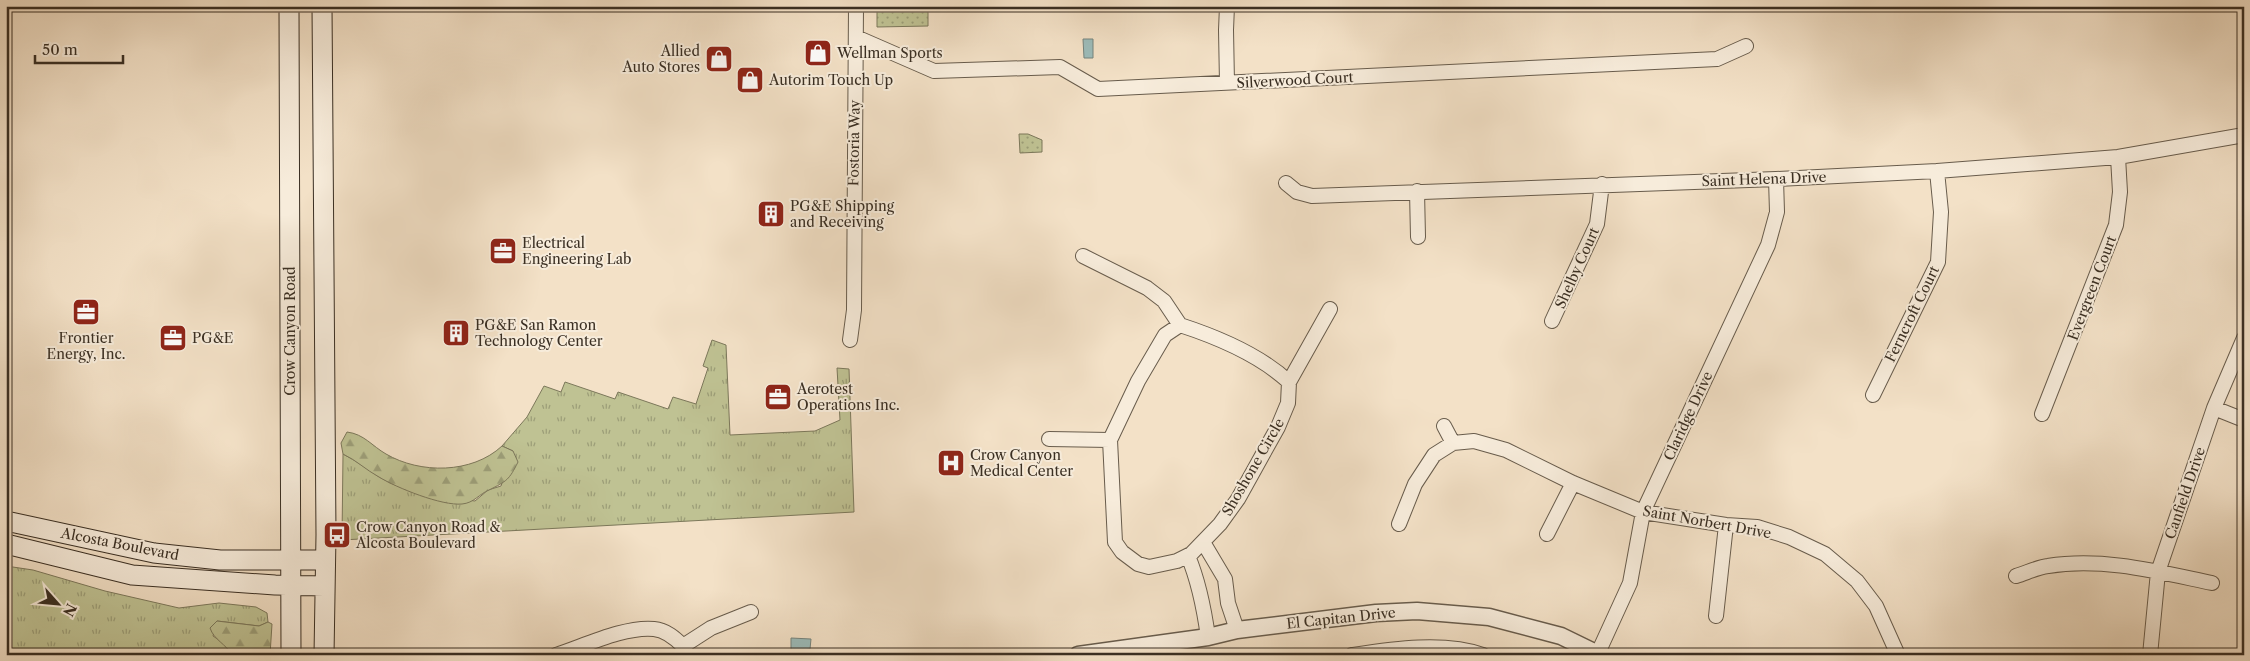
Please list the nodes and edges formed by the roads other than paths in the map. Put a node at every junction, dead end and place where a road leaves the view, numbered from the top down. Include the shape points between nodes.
1 (289, 6) edge
2 (322, 6) edge
3 (856, 6) edge
4 (1228, 6) edge
5 (856, 37) junction
6 (1746, 46) dead end
7 (1227, 83) junction
8 (2244, 135) edge
9 (2118, 157) junction
10 (1937, 171) junction
11 (1776, 180) junction
12 (1286, 183) dead end
13 (1602, 184) junction
14 (1417, 192) junction
15 (1418, 237) dead end
16 (1082, 256) dead end
17 (1330, 309) dead end
18 (1552, 322) dead end
19 (1180, 324) junction
20 (2244, 338) edge
21 (850, 340) dead end
22 (1289, 382) junction
23 (1873, 395) dead end
24 (2214, 408) junction
25 (2042, 414) dead end
26 (2244, 420) edge
27 (1444, 426) dead end
28 (1049, 439) dead end
29 (1110, 440) junction
30 (1453, 443) junction
31 (1573, 483) junction
32 (1642, 512) junction
33 (6, 521) edge
34 (1399, 524) dead end
35 (1726, 526) junction
36 (1547, 534) dead end
37 (1202, 542) junction
38 (6, 544) edge
39 (1188, 556) junction
40 (292, 559) junction
41 (325, 560) junction
42 (2158, 572) junction
43 (2016, 576) dead end
44 (2212, 583) dead end
45 (292, 585) junction
46 (324, 586) junction
47 (751, 612) dead end
48 (1716, 616) dead end
49 (1236, 630) junction
50 (1208, 637) junction
51 (684, 650) edge
52 (1599, 654) edge
53 (291, 655) edge
54 (324, 655) edge
55 (556, 655) edge
56 (1078, 655) edge
57 (1352, 655) edge
58 (1483, 655) edge
59 (1898, 655) edge
60 (2150, 655) edge

1 - 40 main road, Crow Canyon Road
2 - 41 main road
3 - 5 street, Fostoria Way
4 - 7 street
5 - 7 street, Silverwood Court via 934,72 1060,67 1098,89
5 - 21 street, Fostoria Way via 854,310
6 - 7 street, Silverwood Court via 1717,59
8 - 9 street, Saint Helena Drive
9 - 10 street, Saint Helena Drive
9 - 25 street, Evergreen Court via 2120,192 2116,225
10 - 11 street, Saint Helena Drive
10 - 23 street, Ferncroft Court via 1941,212 1938,262
11 - 13 street, Saint Helena Drive
11 - 32 street, Claridge Drive via 1778,212 1768,245
12 - 14 street, Saint Helena Drive via 1297,192 1312,196
13 - 14 street, Saint Helena Drive
13 - 18 street, Shelby Court via 1597,224
14 - 15 street
16 - 19 street via 1147,288 1164,301
17 - 22 street
19 - 22 street via 1275,368
19 - 29 street, Shoshone Circle via 1165,335 1138,380
20 - 24 street, Canfield Drive
22 - 37 street, Shoshone Circle via 1288,403 1278,427 1238,499
24 - 26 street
24 - 42 street, Canfield Drive
27 - 30 street
28 - 29 street
29 - 39 street, Shoshone Circle via 1115,542 1129,559 1149,567 1162,566
30 - 31 street, Saint Norbert Drive via 1474,441 1506,450
30 - 34 street via 1434,455 1415,484
31 - 32 street, Saint Norbert Drive
31 - 36 street
32 - 35 street, Saint Norbert Drive
32 - 52 street, Claridge Drive via 1630,583
33 - 40 main road, Alcosta Boulevard via 154,553 220,560
35 - 48 street
35 - 59 street, Saint Norbert Drive via 1757,527 1789,537 1825,554 1857,581 1876,606
37 - 39 street, Shoshone Circle
37 - 49 street via 1225,579
38 - 45 main road, Alcosta Boulevard via 132,575
39 - 50 street via 1202,598
40 - 41 main road, Alcosta Boulevard
40 - 45 main road, Crow Canyon Road
41 - 46 main road
42 - 43 street via 2098,564 2048,566
42 - 44 street
42 - 60 street, Canfield Drive
45 - 46 main road, Alcosta Boulevard
45 - 53 main road, Crow Canyon Road
46 - 54 main road
47 - 51 street via 711,628
49 - 50 street, El Capitan Drive
49 - 52 street, El Capitan Drive via 1376,613 1454,613 1489,617 1561,636
50 - 56 street, El Capitan Drive
51 - 55 street via 670,634 654,629 631,630
57 - 58 street via 1396,648 1437,648

